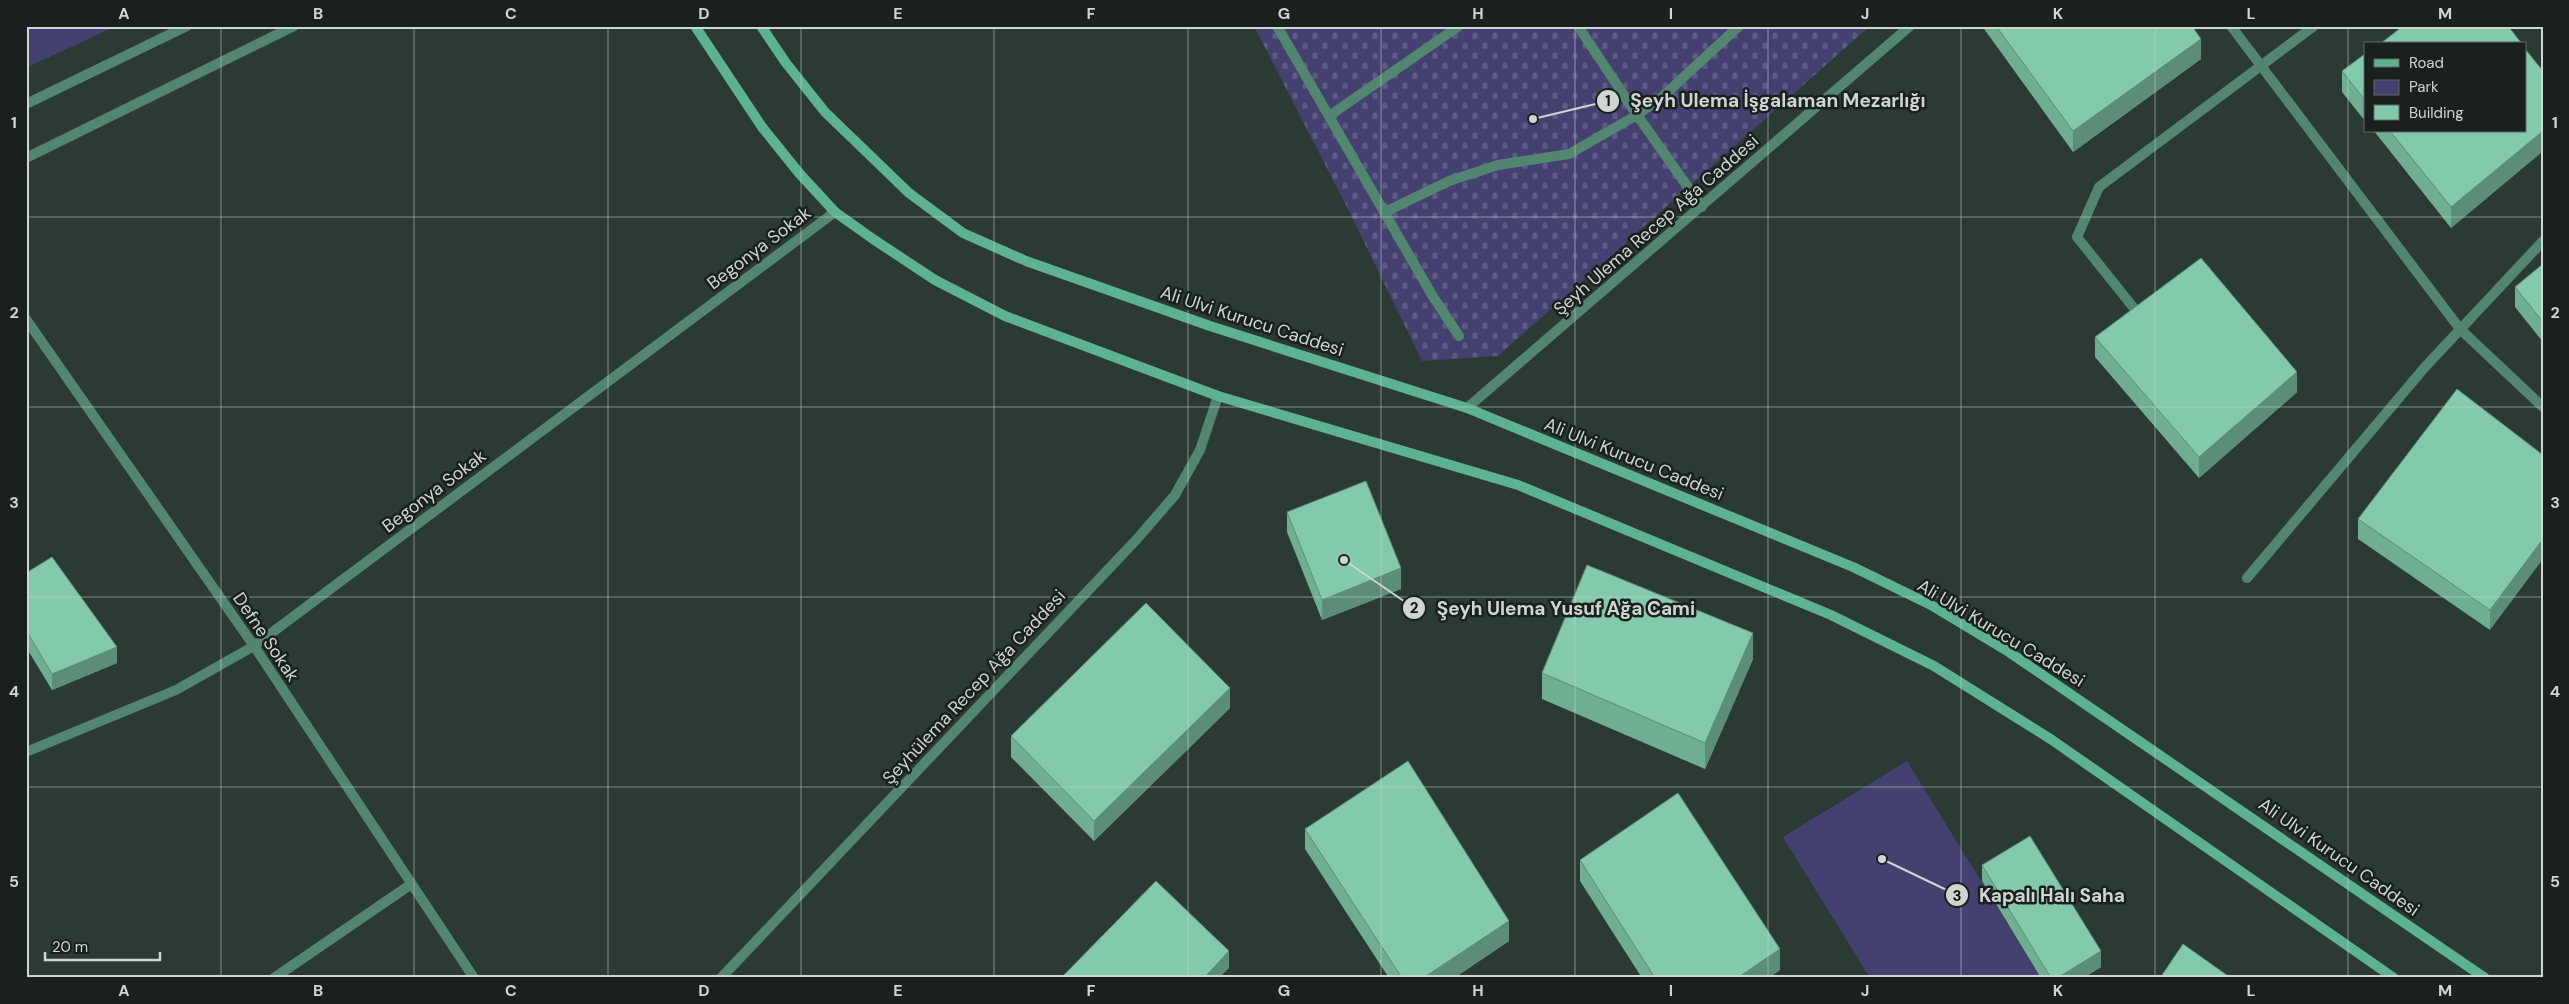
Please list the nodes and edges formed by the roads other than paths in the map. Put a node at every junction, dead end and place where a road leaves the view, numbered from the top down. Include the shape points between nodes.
1 (187, 26) edge
2 (294, 26) edge
3 (694, 26) edge
4 (761, 26) edge
5 (1277, 26) edge
6 (1459, 26) edge
7 (1578, 26) edge
8 (1739, 26) edge
9 (1910, 26) edge
10 (2231, 26) edge
11 (2314, 26) edge
12 (2261, 66) junction
13 (26, 104) edge
14 (1637, 115) junction
15 (1329, 116) junction
16 (26, 158) edge
17 (1702, 207) junction
18 (835, 212) junction
19 (1384, 212) junction
20 (2543, 241) edge
21 (2137, 312) edge
22 (26, 319) edge
23 (2460, 328) junction
24 (1459, 336) dead end
25 (1218, 396) junction
26 (2543, 407) edge
27 (1468, 408) junction
28 (2247, 578) dead end
29 (254, 646) junction
30 (26, 752) edge
31 (410, 885) junction
32 (274, 978) edge
33 (474, 978) edge
34 (720, 978) edge
35 (2394, 978) edge
36 (2485, 978) edge

1 - 13 street
2 - 16 street
3 - 18 main road via 762,127
4 - 27 main road, Ali Ulvi Kurucu Caddesi via 825,112 909,193 963,233 1026,261 1191,320
5 - 15 street
6 - 15 street
7 - 14 street
8 - 14 street via 1661,98
9 - 17 street, Şeyh Ulema Recep Ağa Caddesi
10 - 12 street
11 - 12 street
12 - 21 street via 2098,188 2077,237
12 - 23 street
14 - 17 street
14 - 19 street via 1568,154 1490,168 1449,181
15 - 19 street
17 - 27 street, Şeyh Ulema Recep Ağa Caddesi
18 - 25 main road via 935,280 1005,316
18 - 29 street, Begonya Sokak
19 - 24 street
20 - 23 street
22 - 29 street, Defne Sokak
23 - 26 street
23 - 28 street
25 - 34 street, Şeyhülema Recep Ağa Caddesi via 1200,450 1174,495 1130,546
25 - 35 main road via 1518,485 1831,615 1934,666 2052,740
27 - 36 main road, Ali Ulvi Kurucu Caddesi via 1852,567 1931,605 2017,658
29 - 30 street, Begonya Sokak via 176,690
29 - 31 street, Defne Sokak
31 - 32 street
31 - 33 street, Defne Sokak

